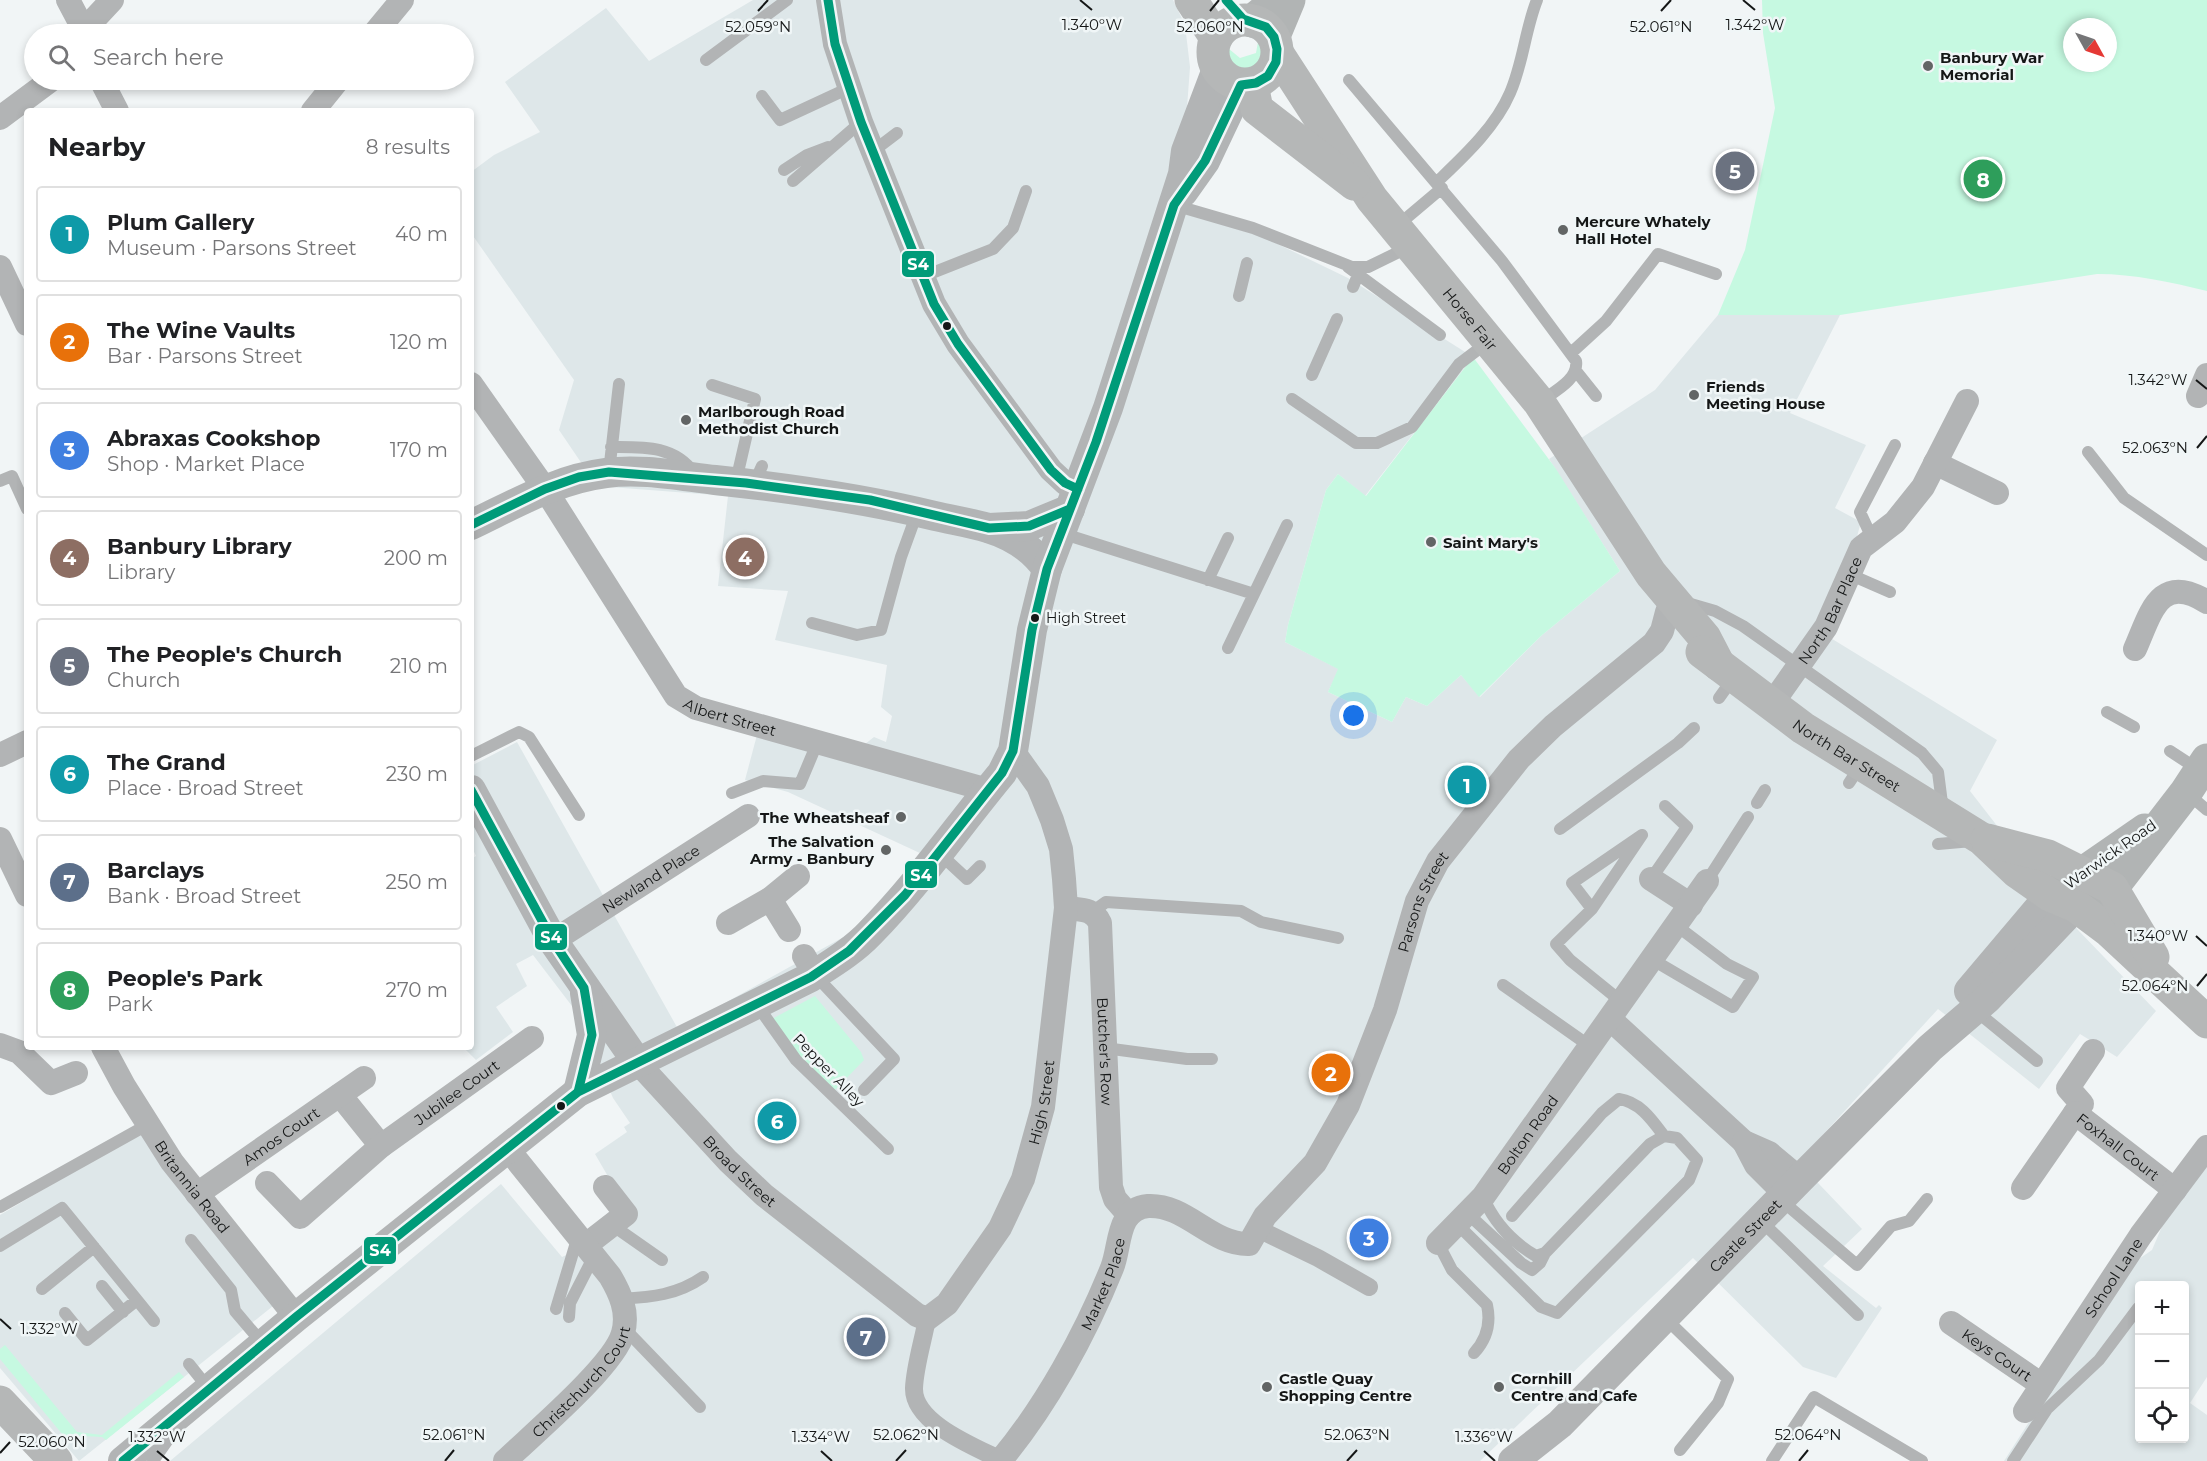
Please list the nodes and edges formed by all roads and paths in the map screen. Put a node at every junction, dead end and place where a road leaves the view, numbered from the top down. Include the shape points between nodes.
1 (68, 0) edge
2 (112, 0) edge
3 (402, 0) edge
4 (787, 0) edge
5 (828, 0) edge
6 (1191, 0) edge
7 (1278, 0) edge
8 (1289, 0) edge
9 (1537, 0) edge
10 (81, 24) edge
11 (92, 24) edge
12 (382, 24) edge
13 (1255, 26) edge
14 (706, 60) dead end
15 (1232, 69) junction
16 (1349, 80) dead end
17 (849, 88) junction
18 (38, 90) edge
19 (106, 90) edge
20 (330, 90) edge
21 (762, 96) dead end
22 (115, 108) edge
23 (315, 108) edge
24 (0, 118) edge
25 (861, 122) junction
26 (897, 133) dead end
27 (830, 147) junction
28 (872, 152) junction
29 (784, 170) dead end
30 (793, 181) dead end
31 (1439, 185) junction
32 (1026, 191) dead end
33 (1372, 199) junction
34 (1174, 205) junction
35 (1403, 236) junction
36 (1247, 263) dead end
37 (1342, 263) junction
38 (0, 267) edge
39 (1716, 274) dead end
40 (1358, 275) junction
41 (922, 277) junction
42 (1353, 287) dead end
43 (1239, 296) dead end
44 (24, 318) edge
45 (1337, 319) dead end
46 (1440, 335) dead end
47 (1489, 341) junction
48 (1570, 353) junction
49 (1576, 371) junction
50 (1312, 375) dead end
51 (619, 384) dead end
52 (712, 385) dead end
53 (474, 388) edge
54 (1596, 396) dead end
55 (1292, 399) dead end
56 (1967, 401) dead end
57 (1539, 402) junction
58 (1568, 442) joint
59 (1895, 445) dead end
60 (2088, 452) dead end
61 (610, 460) junction
62 (1935, 463) junction
63 (748, 477) junction
64 (0, 481) edge
65 (545, 489) junction
66 (1997, 493) dead end
67 (24, 502) edge
68 (917, 511) junction
69 (1069, 511) junction
70 (474, 524) edge
71 (1287, 525) dead end
72 (989, 528) junction
73 (1228, 538) dead end
74 (1872, 538) junction
75 (2207, 555) edge
76 (1047, 569) junction
77 (1851, 575) junction
78 (1208, 580) junction
79 (1890, 592) dead end
80 (1254, 594) junction
81 (2207, 602) edge
82 (1672, 607) junction
83 (812, 623) dead end
84 (1228, 648) dead end
85 (2135, 649) dead end
86 (1799, 665) junction
87 (1770, 705) junction
88 (2107, 712) dead end
89 (2134, 727) dead end
90 (1694, 728) dead end
91 (818, 741) junction
92 (24, 743) edge
93 (1013, 751) junction
94 (2170, 751) dead end
95 (474, 754) edge
96 (0, 755) edge
97 (2194, 789) edge
98 (988, 790) junction
99 (1765, 790) dead end
100 (732, 793) dead end
101 (474, 796) edge
102 (1757, 803) dead end
103 (1665, 806) dead end
104 (579, 815) dead end
105 (748, 816) dead end
106 (1748, 817) dead end
107 (1560, 829) dead end
108 (1941, 829) junction
109 (1982, 839) junction
110 (1, 844) edge
111 (938, 853) junction
112 (980, 866) dead end
113 (2083, 874) junction
114 (798, 876) dead end
115 (1651, 879) joint
116 (1707, 882) joint
117 (2112, 888) junction
118 (24, 889) edge
119 (770, 899) junction
120 (2063, 900) junction
121 (1691, 905) junction
122 (1066, 908) junction
123 (1592, 909) junction
124 (1092, 912) junction
125 (728, 923) dead end
126 (1677, 926) junction
127 (789, 930) dead end
128 (1338, 938) dead end
129 (553, 941) junction
130 (1653, 960) junction
131 (810, 965) junction
132 (1503, 985) dead end
133 (2172, 987) junction
134 (584, 988) junction
135 (757, 1005) junction
136 (1969, 1005) junction
137 (1617, 1012) junction
138 (2205, 1017) edge
139 (532, 1038) dead end
140 (0, 1045) edge
141 (1591, 1047) junction
142 (1105, 1048) junction
143 (2093, 1051) dead end
144 (1212, 1059) dead end
145 (96, 1060) edge
146 (2037, 1061) dead end
147 (637, 1062) junction
148 (364, 1078) dead end
149 (864, 1090) dead end
150 (578, 1092) junction
151 (340, 1095) junction
152 (2075, 1113) junction
153 (147, 1125) junction
154 (1664, 1136) junction
155 (381, 1146) junction
156 (2207, 1147) edge
157 (507, 1148) junction
158 (888, 1149) dead end
159 (267, 1182) dead end
160 (605, 1186) dead end
161 (2023, 1188) dead end
162 (2175, 1190) junction
163 (197, 1194) junction
164 (1781, 1198) junction
165 (1927, 1199) dead end
166 (0, 1207) edge
167 (1469, 1211) junction
168 (1129, 1215) junction
169 (1512, 1216) dead end
170 (612, 1225) junction
171 (1254, 1236) junction
172 (190, 1240) dead end
173 (1438, 1243) joint
174 (0, 1246) edge
175 (586, 1246) junction
176 (94, 1247) junction
177 (1545, 1253) junction
178 (662, 1260) dead end
179 (703, 1277) dead end
180 (102, 1286) dead end
181 (1368, 1287) dead end
182 (42, 1289) dead end
183 (621, 1299) junction
184 (137, 1300) junction
185 (556, 1309) dead end
186 (123, 1312) junction
187 (2135, 1312) edge
188 (65, 1313) dead end
189 (1858, 1315) dead end
190 (296, 1317) junction
191 (569, 1317) dead end
192 (1663, 1317) junction
193 (927, 1319) junction
194 (154, 1321) dead end
195 (1952, 1323) dead end
196 (624, 1328) junction
197 (264, 1344) junction
198 (1474, 1353) dead end
199 (189, 1364) dead end
200 (2042, 1385) junction
201 (205, 1392) junction
202 (0, 1402) edge
203 (700, 1407) dead end
204 (2025, 1411) dead end
205 (1560, 1424) junction
206 (1680, 1450) dead end
207 (1000, 1460) edge
208 (56, 1461) edge
209 (123, 1461) edge
210 (153, 1461) edge
211 (505, 1461) edge
212 (1513, 1461) edge
213 (1548, 1461) edge
214 (1772, 1461) edge
215 (1922, 1461) edge
216 (2013, 1461) edge

1 - 10 street
2 - 11 street
3 - 12 street
4 - 14 lane
5 - 17 street via 835,44
6 - 15 main road, Horse Fair
7 - 13 main road
8 - 13 main road
9 - 31 lane via 1515,81 1504,105
13 - 15 main road via 1228,25
13 - 15 main road via 1273,70 1260,82
13 - 33 main road, Horse Fair
15 - 33 main road, Horse Fair via 1257,109
15 - 34 street via 1205,161
16 - 31 lane
17 - 21 lane via 780,120
17 - 25 street
18 - 24 street
19 - 22 street
20 - 23 street
25 - 27 lane
25 - 28 street
26 - 28 lane
27 - 29 lane via 807,155
27 - 30 lane
28 - 41 street
31 - 35 lane
31 - 48 lane
32 - 41 lane via 1013,228 993,249
33 - 35 main road, Horse Fair
34 - 37 lane
34 - 69 street via 1116,384
35 - 37 lane via 1368,267
35 - 47 main road, Horse Fair
36 - 43 lane
37 - 40 lane
38 - 44 street
39 - 48 lane via 1658,254 1606,321
40 - 42 lane
40 - 46 lane
41 - 69 street via 965,354 1051,470 1065,483
45 - 50 lane
47 - 55 lane via 1459,364 1412,426 1377,443 1356,443
47 - 57 main road, Horse Fair
48 - 49 lane via 1576,361
49 - 54 lane
49 - 57 lane
51 - 61 lane
52 - 63 lane via 755,399
53 - 65 street, Albert Street
56 - 62 street, North Bar Place
57 - 58 main road, Horse Fair
58 - 82 main road, North Bar Street
59 - 74 lane via 1860,512
60 - 75 lane via 2124,498
61 - 63 street via 697,478
61 - 65 street
62 - 66 street
62 - 74 street, North Bar Place via 1923,487 1894,522
63 - 68 street
64 - 67 lane via 12,476
65 - 70 street
65 - 91 street, Albert Street via 676,696 696,708
68 - 72 street
68 - 83 lane via 881,630 857,635
69 - 72 street via 1029,526
69 - 76 street
69 - 78 lane
71 - 80 lane
72 - 76 street via 1031,550
73 - 78 lane
74 - 77 street, North Bar Place via 1861,548
76 - 93 street via 1032,630
77 - 79 lane
77 - 86 street, North Bar Place via 1826,627
78 - 80 lane
80 - 84 lane
81 - 85 street via 2181,591 2163,596 2155,603
82 - 86 lane via 1701,606 1728,618
82 - 87 main road, North Bar Street via 1705,638 1724,680
82 - 171 street, Parsons Street via 1654,643 1519,759 1438,861 1417,902 1385,1010 1348,1105 1315,1163 1266,1216
86 - 87 street, North Bar Place
86 - 108 lane via 1934,764 1941,783
87 - 108 main road, North Bar Street via 1856,773
88 - 89 lane
90 - 107 lane via 1678,744
91 - 98 street, Albert Street
91 - 100 lane via 800,784 763,781
92 - 96 street
93 - 98 street
93 - 122 street, High Street via 1038,786 1052,820 1061,849
94 - 97 lane
95 - 104 lane via 519,732 529,737
97 - 113 main road, Warwick Road
97 - 117 main road, Warwick Road
98 - 111 street
99 - 102 lane
101 - 129 street, Broad Street
103 - 115 lane via 1687,827
105 - 129 street, Newland Place
106 - 116 lane
108 - 109 main road, North Bar Street
109 - 113 main road, North Bar Street via 2048,856
109 - 120 main road, North Bar Street via 2017,872
110 - 118 street
111 - 112 lane via 967,879
111 - 131 street via 869,934
113 - 117 main road, North Bar Street
113 - 120 main road, Warwick Road
114 - 119 street
115 - 121 street
116 - 121 street, Bolton Road
117 - 120 main road, Warwick Road
117 - 133 main road
119 - 125 street
119 - 127 street
120 - 133 main road, North Bar Street via 2109,930
120 - 136 street, Castle Street
121 - 126 street, Bolton Road
122 - 124 street
122 - 193 street, High Street via 1043,1107 1023,1179 1000,1228 947,1304
123 - 123 lane via 1617,872 1642,835 1572,883
123 - 137 lane via 1556,944
124 - 128 lane via 1106,902 1241,911 1261,922
124 - 142 street, Butcher's Row via 1100,923
126 - 130 street, Bolton Road
126 - 130 lane via 1727,964 1753,977 1743,995 1733,1007
129 - 134 street, Broad Street
130 - 137 street, Bolton Road
131 - 135 street
131 - 149 lane via 894,1059
132 - 141 lane
133 - 138 main road
134 - 147 street, Broad Street
134 - 150 street, Broad Street via 592,1035
135 - 147 street
135 - 158 lane, Pepper Alley via 796,1060
136 - 146 lane
136 - 164 street, Castle Street
137 - 141 street, Bolton Road
137 - 164 street via 1744,1142 1769,1153
139 - 155 street, Jubilee Court
140 - 145 street via 19,1052 51,1083
141 - 167 street, Bolton Road
142 - 144 lane
142 - 168 street, Butcher's Row via 1111,1187
143 - 152 street via 2068,1088 2082,1104
145 - 153 street, Britannia Road
147 - 150 street
147 - 193 street, Broad Street via 764,1195
148 - 151 street, Amos Court
150 - 157 street
151 - 155 street
151 - 163 street, Amos Court
152 - 161 street, Foxhall Court
152 - 162 street, Foxhall Court
153 - 163 street, Britannia Road
153 - 166 lane
154 - 167 lane via 1677,1138 1689,1150 1697,1160 1695,1171 1557,1313 1541,1307
154 - 169 lane via 1648,1115 1629,1101 1620,1100 1602,1113
154 - 177 lane via 1650,1144
155 - 159 street, Jubilee Court via 300,1217
156 - 162 street, School Lane
157 - 175 street, Christchurch Court
157 - 190 street
160 - 170 street via 626,1214
162 - 200 street, School Lane
163 - 190 street, Britannia Road
164 - 165 lane via 1857,1265 1892,1226 1909,1221
164 - 189 lane
164 - 192 street, Castle Street
167 - 173 street, Bolton Road
167 - 177 lane via 1491,1215 1521,1246 1536,1256
167 - 177 lane via 1532,1270
168 - 171 street via 1147,1206 1160,1207 1173,1210 1227,1242
168 - 207 street, Market Place via 1120,1232 1114,1264 1088,1324
170 - 175 street
170 - 178 lane
171 - 181 street via 1318,1258
172 - 197 lane via 231,1290 235,1311
173 - 198 lane via 1452,1270 1487,1305 1488,1328
174 - 176 lane via 62,1208
175 - 183 street, Christchurch Court via 610,1276
175 - 185 lane
175 - 191 lane
176 - 182 lane
176 - 184 lane
179 - 183 lane via 667,1295
180 - 186 lane
183 - 196 street, Christchurch Court
184 - 186 lane
184 - 194 lane
186 - 188 lane via 87,1340
187 - 216 lane via 2099,1360 2047,1409
190 - 197 street
192 - 205 street, Castle Street
192 - 206 lane via 1728,1379 1718,1403
193 - 207 street via 914,1391 923,1413 945,1431
195 - 200 street, Keys Court
196 - 203 lane
196 - 211 street, Christchurch Court via 609,1361
197 - 201 street
199 - 201 lane
200 - 204 street, School Lane
201 - 209 street
201 - 210 lane
202 - 208 main road
205 - 212 street, Castle Street
205 - 213 street, Castle Street
214 - 215 lane via 1814,1397

